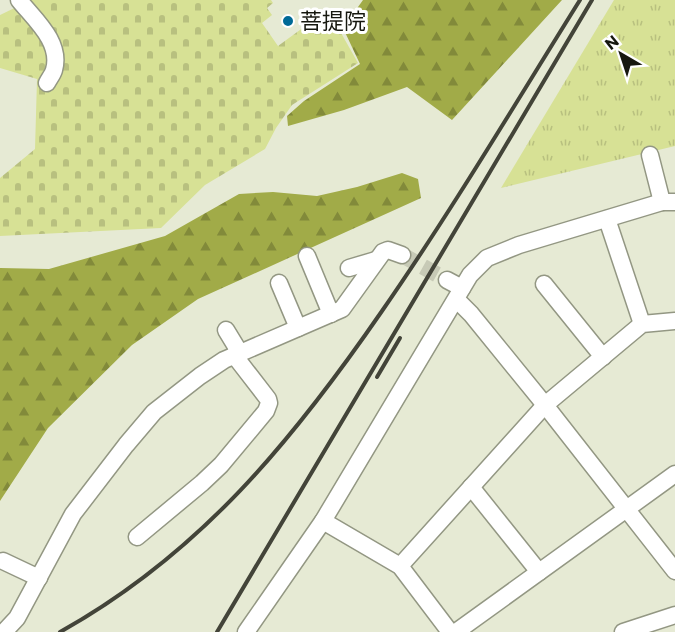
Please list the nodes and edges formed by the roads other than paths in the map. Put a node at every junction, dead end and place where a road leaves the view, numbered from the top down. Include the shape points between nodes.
1 (19, 0) edge
2 (47, 83) dead end
3 (650, 155) dead end
4 (669, 202) edge
5 (607, 219) junction
6 (402, 255) tunnel mouth
7 (307, 256) dead end
8 (376, 260) junction
9 (349, 268) dead end
10 (447, 280) tunnel mouth
11 (279, 283) dead end
12 (544, 284) dead end
13 (459, 294) junction
14 (332, 314) junction
15 (675, 321) edge
16 (642, 324) junction
17 (298, 328) junction
18 (226, 330) dead end
19 (237, 354) junction
20 (603, 357) junction
21 (545, 405) junction
22 (675, 474) edge
23 (471, 487) junction
24 (626, 510) junction
25 (323, 521) junction
26 (137, 537) dead end
27 (3, 561) dead end
28 (672, 561) edge
29 (400, 566) junction
30 (539, 572) junction
31 (39, 578) junction
32 (675, 615) edge
33 (4, 632) edge
34 (246, 632) edge
35 (450, 632) edge
36 (456, 632) edge
37 (623, 632) edge

1 - 2 street via 47,33 55,55 54,70
3 - 4 street
4 - 5 street
5 - 13 street via 487,258
5 - 16 street
6 - 8 street via 388,250
7 - 14 street
8 - 9 street
8 - 14 street via 347,303
10 - 13 street
11 - 17 street
12 - 20 street
13 - 21 street
13 - 25 street
14 - 17 street
15 - 16 street
16 - 20 street
17 - 19 street
18 - 19 street
19 - 26 street via 268,399 266,411 221,465
19 - 31 street via 200,375 142,426 73,514
20 - 21 street
21 - 23 street
21 - 24 street
22 - 24 street
23 - 29 street
23 - 30 street
24 - 28 street
24 - 30 street
25 - 29 street
25 - 34 street
27 - 31 street
29 - 35 street
30 - 36 street
31 - 33 street via 18,618
32 - 37 street

